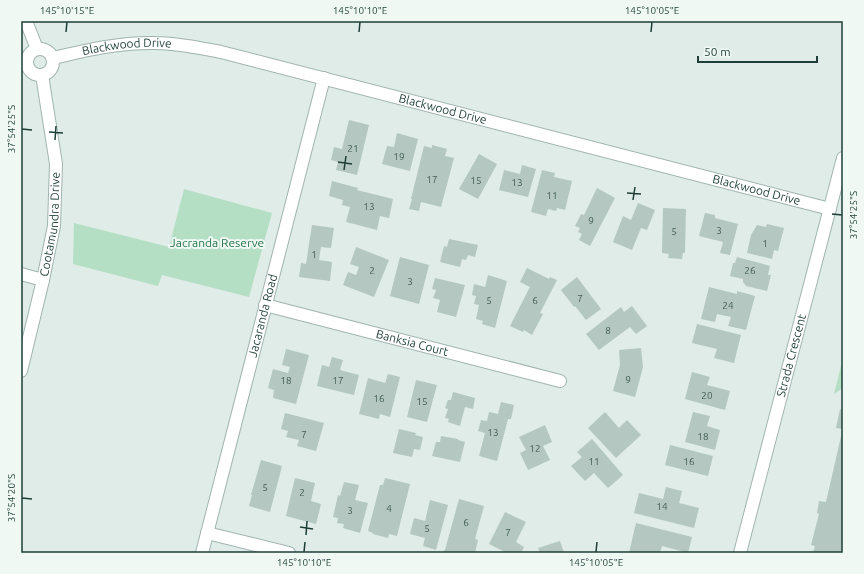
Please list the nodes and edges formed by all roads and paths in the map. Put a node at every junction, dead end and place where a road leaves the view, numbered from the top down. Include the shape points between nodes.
1 (26, 21) edge
2 (38, 49) junction
3 (52, 58) junction
4 (42, 75) junction
5 (324, 78) junction
6 (843, 158) edge
7 (830, 209) junction
8 (21, 274) edge
9 (43, 280) junction
10 (265, 305) junction
11 (21, 371) edge
12 (560, 381) dead end
13 (207, 532) junction
14 (202, 553) edge
15 (289, 553) edge
16 (740, 553) edge

1 - 2 street
2 - 3 street via 46,51
2 - 4 street via 30,54 28,66 34,73
3 - 4 street via 50,71
3 - 5 street, Blackwood Drive via 115,45 171,44 221,52
4 - 9 street, Cootamundra Drive via 56,164 54,226
5 - 7 street, Blackwood Drive
5 - 10 street, Jacaranda Road
6 - 7 street, Strada Crescent
7 - 16 street, Strada Crescent
8 - 9 street
9 - 11 street, Cootamundra Drive
10 - 12 street, Banksia Court
10 - 13 street, Jacaranda Road
13 - 14 street, Jacaranda Road
13 - 15 street

